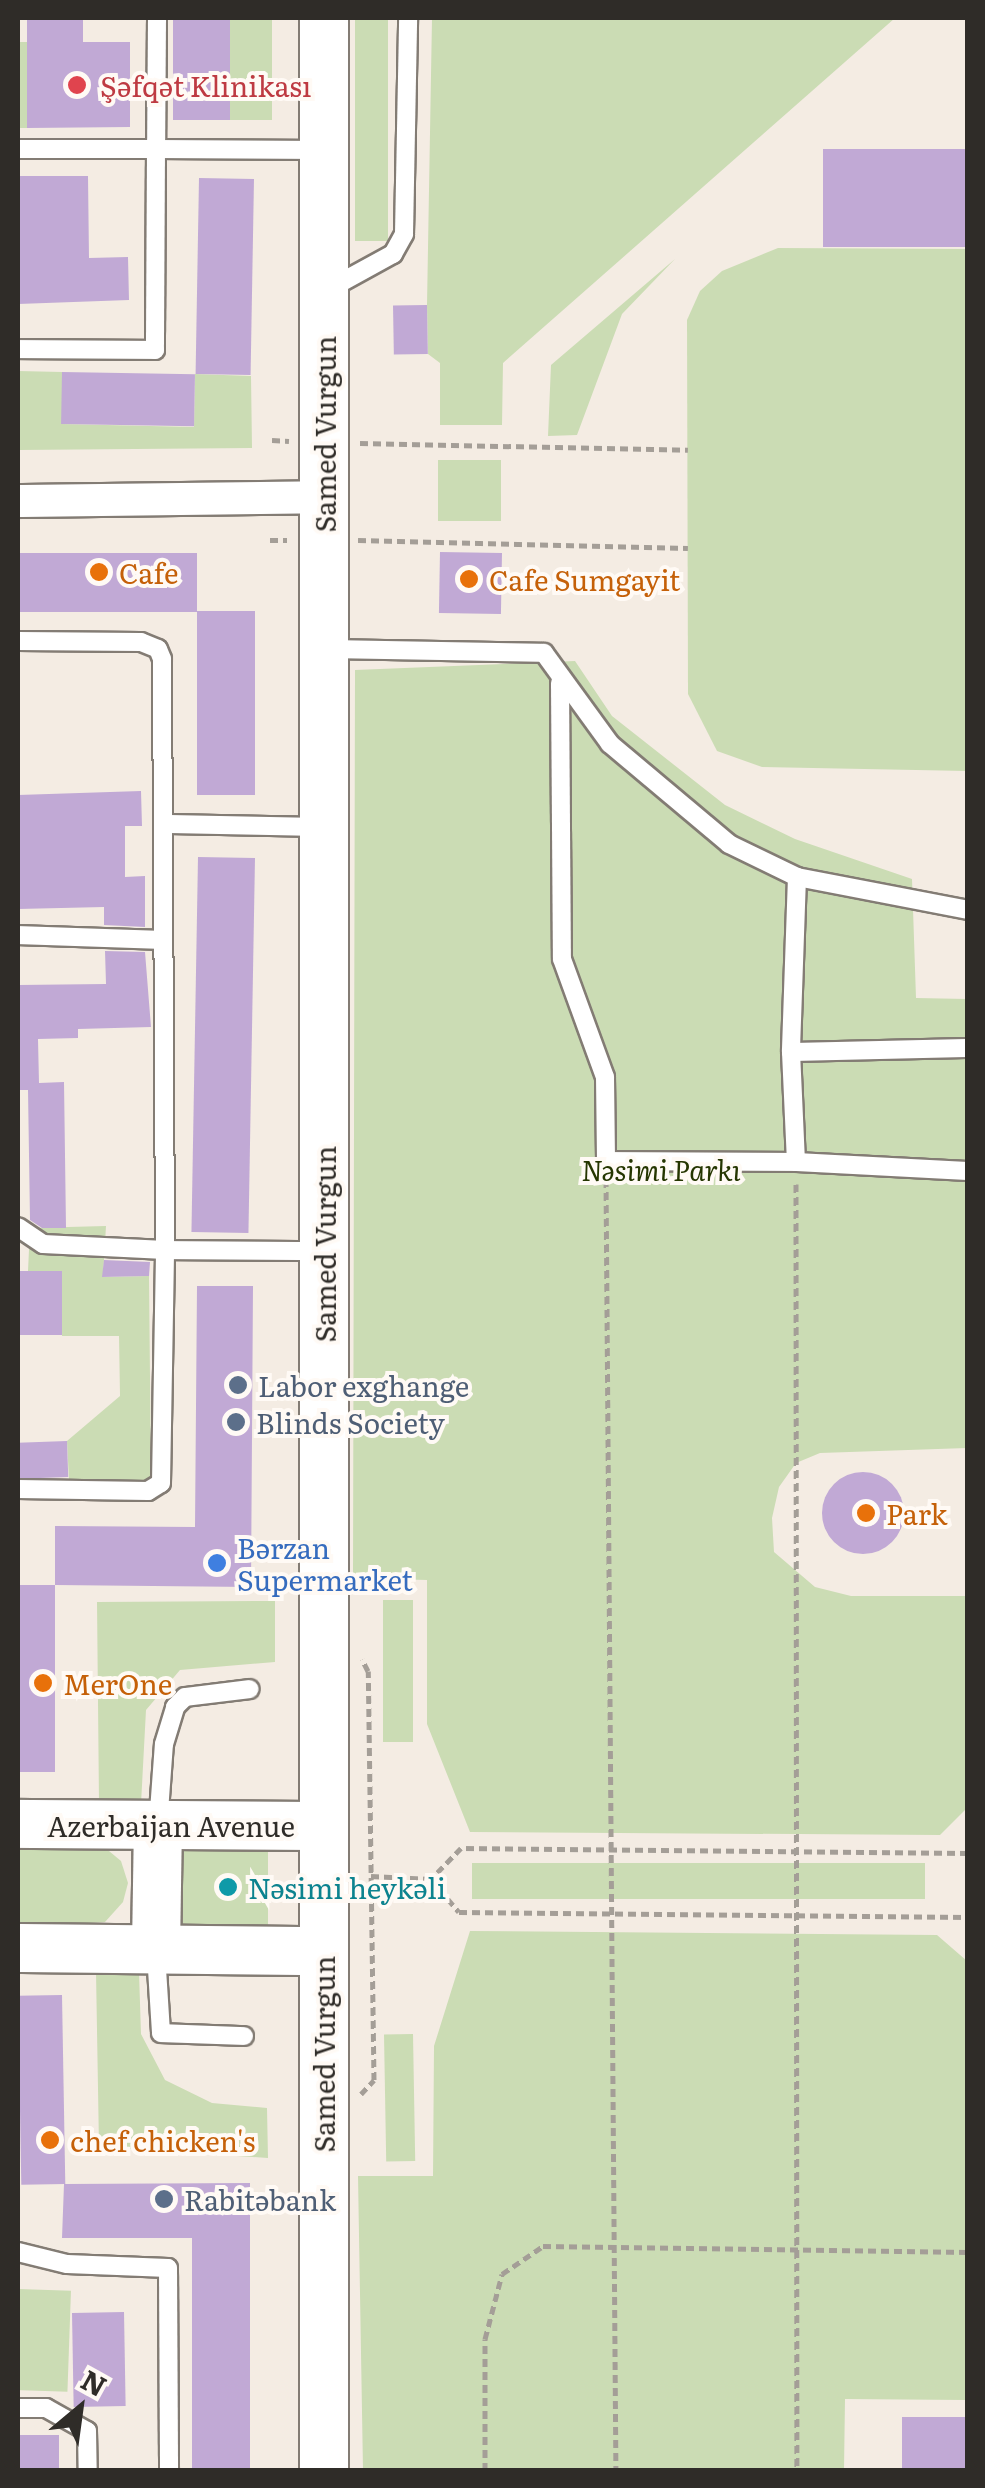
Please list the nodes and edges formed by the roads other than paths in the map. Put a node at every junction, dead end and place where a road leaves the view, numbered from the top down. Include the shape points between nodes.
1 (157, 18) edge
2 (324, 18) edge
3 (408, 18) edge
4 (18, 149) edge
5 (156, 149) junction
6 (324, 150) junction
7 (324, 292) junction
8 (18, 349) edge
9 (18, 500) edge
10 (324, 518) junction
11 (18, 641) edge
12 (324, 649) junction
13 (560, 683) junction
14 (166, 824) junction
15 (324, 827) junction
16 (797, 877) junction
17 (968, 910) edge
18 (18, 935) edge
19 (162, 940) junction
20 (968, 1048) edge
21 (790, 1052) junction
22 (796, 1162) junction
23 (968, 1171) edge
24 (18, 1228) edge
25 (165, 1250) junction
26 (324, 1252) junction
27 (18, 1489) edge
28 (250, 1689) dead end
29 (18, 1824) edge
30 (158, 1825) junction
31 (324, 1826) junction
32 (18, 1948) edge
33 (156, 1950) junction
34 (323, 1951) junction
35 (244, 2036) dead end
36 (18, 2252) edge
37 (18, 2408) edge
38 (88, 2470) edge
39 (169, 2470) edge
40 (324, 2470) edge

1 - 5 lane
2 - 6 main road, Samed Vurgun
3 - 7 lane via 404,234 393,254
4 - 5 lane
5 - 6 lane
5 - 8 lane via 155,350
6 - 7 main road, Samed Vurgun
7 - 10 main road, Samed Vurgun
9 - 10 street
10 - 12 main road, Samed Vurgun
11 - 14 lane via 141,642 158,649
12 - 13 lane via 535,650 555,663
12 - 15 main road, Samed Vurgun
13 - 16 lane via 610,744 729,844
13 - 22 lane via 562,959 606,1076 606,1162
14 - 15 lane
14 - 19 lane
15 - 26 main road, Samed Vurgun
16 - 17 lane
16 - 21 lane
18 - 19 lane
19 - 25 lane
20 - 21 lane
21 - 22 lane
22 - 23 lane
24 - 25 lane via 43,1244
25 - 26 lane
25 - 27 lane via 161,1483 148,1491
26 - 31 main road, Samed Vurgun
28 - 30 lane via 185,1697 175,1707 164,1744
29 - 30 main road, Azerbaijan Avenue
30 - 31 main road, Azerbaijan Avenue
30 - 33 main road
31 - 34 main road, Samed Vurgun
32 - 33 main road
33 - 34 main road
33 - 35 lane via 161,2033
34 - 40 main road, Samed Vurgun
36 - 39 lane via 67,2264 168,2268
37 - 38 lane via 46,2408 87,2431

